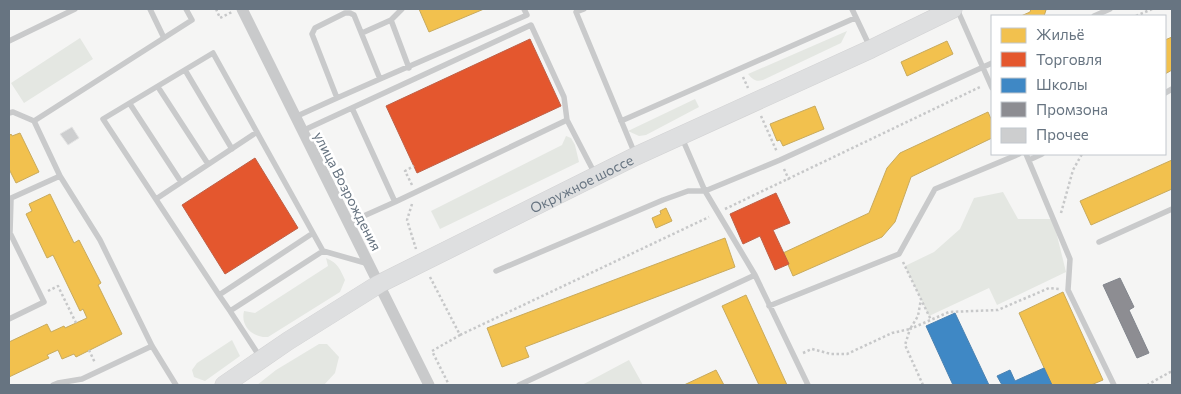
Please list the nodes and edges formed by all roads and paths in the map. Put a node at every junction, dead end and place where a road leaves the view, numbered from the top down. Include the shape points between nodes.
1 (75, 9) edge
2 (150, 9) edge
3 (186, 9) edge
4 (216, 9) edge
5 (240, 9) edge
6 (402, 9) edge
7 (524, 9) edge
8 (584, 9) edge
9 (852, 9) edge
10 (955, 9) edge
11 (1110, 9) edge
12 (1152, 9) edge
13 (575, 10) edge
14 (344, 11) edge
15 (1096, 15) edge
16 (1138, 15) edge
17 (855, 18) junction
18 (391, 20) junction
19 (362, 33) junction
20 (164, 38) junction
21 (9, 41) edge
22 (871, 49) junction
23 (991, 64) edge
24 (409, 68) junction
25 (983, 68) junction
26 (739, 69) junction
27 (185, 70) junction
28 (380, 79) junction
29 (991, 86) edge
30 (158, 87) junction
31 (337, 98) junction
32 (754, 101) junction
33 (130, 104) junction
34 (352, 108) junction
35 (9, 113) edge
36 (295, 117) junction
37 (567, 120) junction
38 (621, 121) junction
39 (34, 122) junction
40 (302, 131) junction
41 (257, 132) junction
42 (681, 136) junction
43 (232, 149) junction
44 (1017, 155) edge
45 (1026, 155) edge
46 (1040, 155) edge
47 (1081, 155) edge
48 (636, 156) junction
49 (780, 160) junction
50 (1029, 160) junction
51 (208, 164) junction
52 (414, 166) dead end
53 (60, 176) junction
54 (596, 176) junction
55 (789, 180) dead end
56 (181, 182) junction
57 (705, 191) junction
58 (416, 192) junction
59 (156, 199) junction
60 (10, 200) edge
61 (395, 202) junction
62 (1172, 209) edge
63 (348, 223) junction
64 (1057, 227) junction
65 (313, 234) junction
66 (1099, 242) dead end
67 (323, 251) junction
68 (417, 253) dead end
69 (899, 254) junction
70 (368, 264) junction
71 (496, 271) dead end
72 (755, 275) junction
73 (430, 277) dead end
74 (379, 284) junction
75 (1068, 290) junction
76 (40, 295) junction
77 (219, 295) junction
78 (921, 299) junction
79 (769, 306) junction
80 (230, 312) junction
81 (9, 319) edge
82 (931, 320) junction
83 (76, 323) dead end
84 (910, 329) junction
85 (152, 346) junction
86 (89, 350) dead end
87 (794, 358) junction
88 (261, 359) junction
89 (1172, 370) edge
90 (99, 371) junction
91 (54, 385) edge
92 (176, 385) edge
93 (224, 385) edge
94 (429, 385) edge
95 (450, 385) edge
96 (521, 385) edge
97 (808, 385) edge
98 (923, 385) edge
99 (1114, 385) edge
100 (1147, 385) edge

1 - 21 lane
2 - 20 lane
3 - 20 lane via 192,20
4 - 5 path via 220,18
5 - 36 street, улица Возрождения
6 - 18 lane
7 - 24 lane via 527,15
8 - 13 lane
9 - 17 lane
10 - 22 main road, Окружное шоссе
10 - 25 lane
11 - 15 lane
12 - 16 path
13 - 38 lane
14 - 19 lane via 354,15
14 - 31 lane via 315,28 312,34
17 - 22 lane
17 - 26 lane
18 - 19 lane
18 - 24 lane
19 - 28 lane
20 - 39 lane
22 - 32 main road, Окружное шоссе
23 - 25 lane
24 - 28 lane
25 - 29 lane
25 - 49 lane
26 - 32 path
26 - 38 lane
27 - 30 lane
27 - 41 lane via 213,53
27 - 43 lane
28 - 31 lane
30 - 33 lane
30 - 51 lane
31 - 36 lane
32 - 42 main road, Окружное шоссе
32 - 49 path
33 - 56 lane
33 - 59 lane via 103,120
34 - 37 lane via 531,25 564,97
34 - 40 lane
34 - 61 lane
35 - 39 lane
36 - 40 street, улица Возрождения
37 - 54 lane
37 - 58 lane
38 - 48 lane
39 - 53 lane
40 - 63 street, улица Возрождения
41 - 43 lane
41 - 65 lane
42 - 48 main road, Окружное шоссе
42 - 57 lane
43 - 51 lane
44 - 69 lane via 935,189
45 - 50 lane
46 - 50 lane
47 - 64 path via 1073,170
48 - 54 main road, Окружное шоссе
49 - 55 path
49 - 57 lane
50 - 64 lane
51 - 56 lane
52 - 58 path via 405,171
53 - 60 lane
53 - 85 lane via 100,240
54 - 74 main road, Окружное шоссе
56 - 59 lane
57 - 71 lane via 688,191 663,200
57 - 72 lane
58 - 61 lane
58 - 68 path via 407,220
59 - 77 lane
60 - 76 lane via 10,233
61 - 63 lane
62 - 66 lane
63 - 70 street, улица Возрождения
64 - 75 lane via 1070,259
65 - 67 lane
65 - 77 lane
67 - 70 lane
67 - 80 lane
69 - 78 path
69 - 79 lane
70 - 74 street, улица Возрождения
72 - 79 lane
72 - 96 lane
73 - 95 path via 460,335 432,351
74 - 88 main road, Окружное шоссе
74 - 94 street, улица Возрождения
75 - 82 path via 1049,288 998,310 949,312
75 - 99 lane
76 - 81 lane via 44,302
76 - 83 path via 58,286
77 - 80 lane
78 - 82 path
78 - 84 path via 918,316
79 - 87 lane
80 - 88 lane
82 - 84 path
84 - 87 path via 892,333 847,354 812,349
84 - 98 path via 905,345
85 - 90 lane
85 - 92 lane
86 - 90 path
87 - 97 lane
88 - 93 main road, Окружное шоссе
89 - 100 path
90 - 91 lane via 82,380

